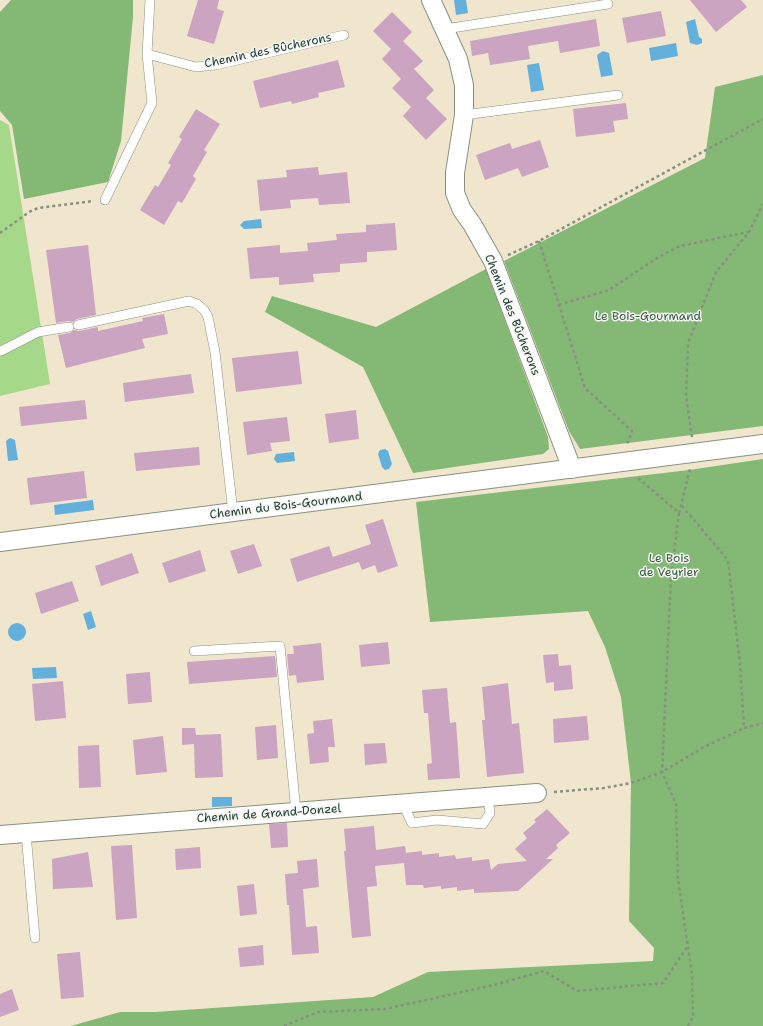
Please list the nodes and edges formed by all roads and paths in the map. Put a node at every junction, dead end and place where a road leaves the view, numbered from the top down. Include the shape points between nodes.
1 (150, 0) edge
2 (431, 0) edge
3 (608, 4) dead end
4 (445, 30) junction
5 (344, 35) dead end
6 (147, 54) junction
7 (618, 95) dead end
8 (464, 115) junction
9 (763, 119) edge
10 (105, 200) joint
11 (763, 204) edge
12 (749, 232) junction
13 (0, 233) edge
14 (539, 241) junction
15 (493, 261) junction
16 (559, 305) junction
17 (1, 351) dead end
18 (763, 444) edge
19 (694, 454) junction
20 (620, 462) junction
21 (572, 469) junction
22 (682, 506) junction
23 (233, 513) junction
24 (679, 513) junction
25 (0, 542) edge
26 (194, 652) dead end
27 (763, 723) edge
28 (744, 728) junction
29 (662, 772) junction
30 (537, 793) joint
31 (488, 797) junction
32 (403, 804) junction
33 (296, 812) junction
34 (26, 833) junction
35 (0, 835) edge
36 (35, 938) dead end
37 (687, 946) junction
38 (284, 1026) edge
39 (688, 1026) edge

1 - 6 lane
2 - 4 street, Chemin des Bûcherons
3 - 4 lane
4 - 8 street, Chemin des Bûcherons via 458,59 464,85
5 - 6 lane, Chemin des Bûcherons via 216,65 196,66
6 - 10 lane via 152,103
7 - 8 lane
8 - 15 street, Chemin des Bûcherons via 455,173 455,193 462,210
9 - 14 path
10 - 13 path via 38,208
11 - 12 path
12 - 16 path via 680,246 660,256 609,290
12 - 19 path via 716,272 688,343 686,396
14 - 15 path
14 - 16 path
15 - 21 street, Chemin des Bûcherons
16 - 20 path via 585,388 632,432
17 - 23 lane via 38,332 189,301 197,304 208,317 215,352
18 - 19 street
19 - 20 street
19 - 22 path
20 - 21 street, Chemin du Bois-Gourmand
20 - 24 path
21 - 23 street, Chemin du Bois-Gourmand
22 - 24 path
22 - 28 path via 728,560 740,664
23 - 25 street, Chemin du Bois-Gourmand
24 - 29 path via 671,577
26 - 33 lane via 280,646
27 - 28 path
28 - 29 path via 704,747
29 - 30 path via 631,783 604,788
29 - 37 path via 676,804 678,879
30 - 31 street, Chemin de Grand-Donzel
31 - 32 street, Chemin de Grand-Donzel
31 - 32 lane via 490,813 482,824 437,820 412,823
32 - 33 street, Chemin de Grand-Donzel
33 - 34 street, Chemin de Grand-Donzel
34 - 35 street, Chemin de Grand-Donzel
34 - 36 lane
37 - 38 path via 663,983 577,991 544,971 385,1009 318,1012
37 - 39 path via 692,982 692,1017

